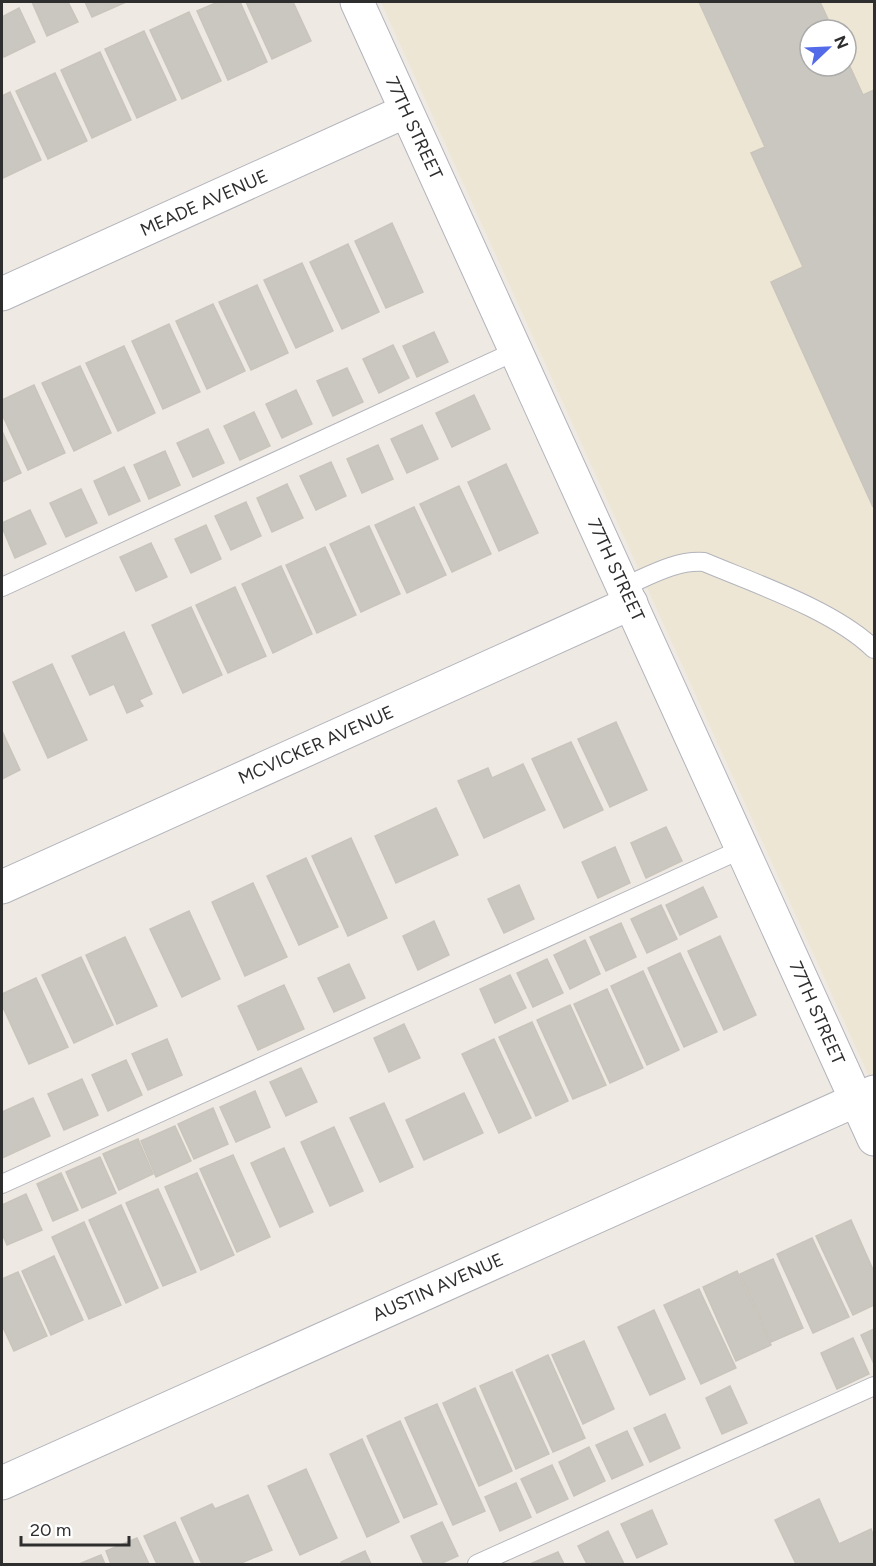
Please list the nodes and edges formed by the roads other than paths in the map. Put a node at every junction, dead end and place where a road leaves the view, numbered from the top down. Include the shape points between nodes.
1 (357, 2) edge
2 (406, 111) junction
3 (2, 294) edge
4 (516, 351) junction
5 (2, 587) edge
6 (627, 595) junction
7 (874, 649) edge
8 (742, 849) junction
9 (2, 887) edge
10 (866, 1096) edge
11 (874, 1139) edge
12 (2, 1184) edge
13 (874, 1386) edge
14 (2, 1483) edge
15 (477, 1564) edge

1 - 2 street, 77TH STREET
2 - 3 street, MEADE AVENUE
2 - 4 street, 77TH STREET
4 - 5 lane
4 - 6 street, 77TH STREET
6 - 7 lane via 677,564 704,562 821,613
6 - 8 street, 77TH STREET
6 - 9 street, MCVICKER AVENUE
8 - 10 street, 77TH STREET
8 - 12 lane
10 - 11 street, 77TH STREET
10 - 14 street, AUSTIN AVENUE
13 - 15 lane

